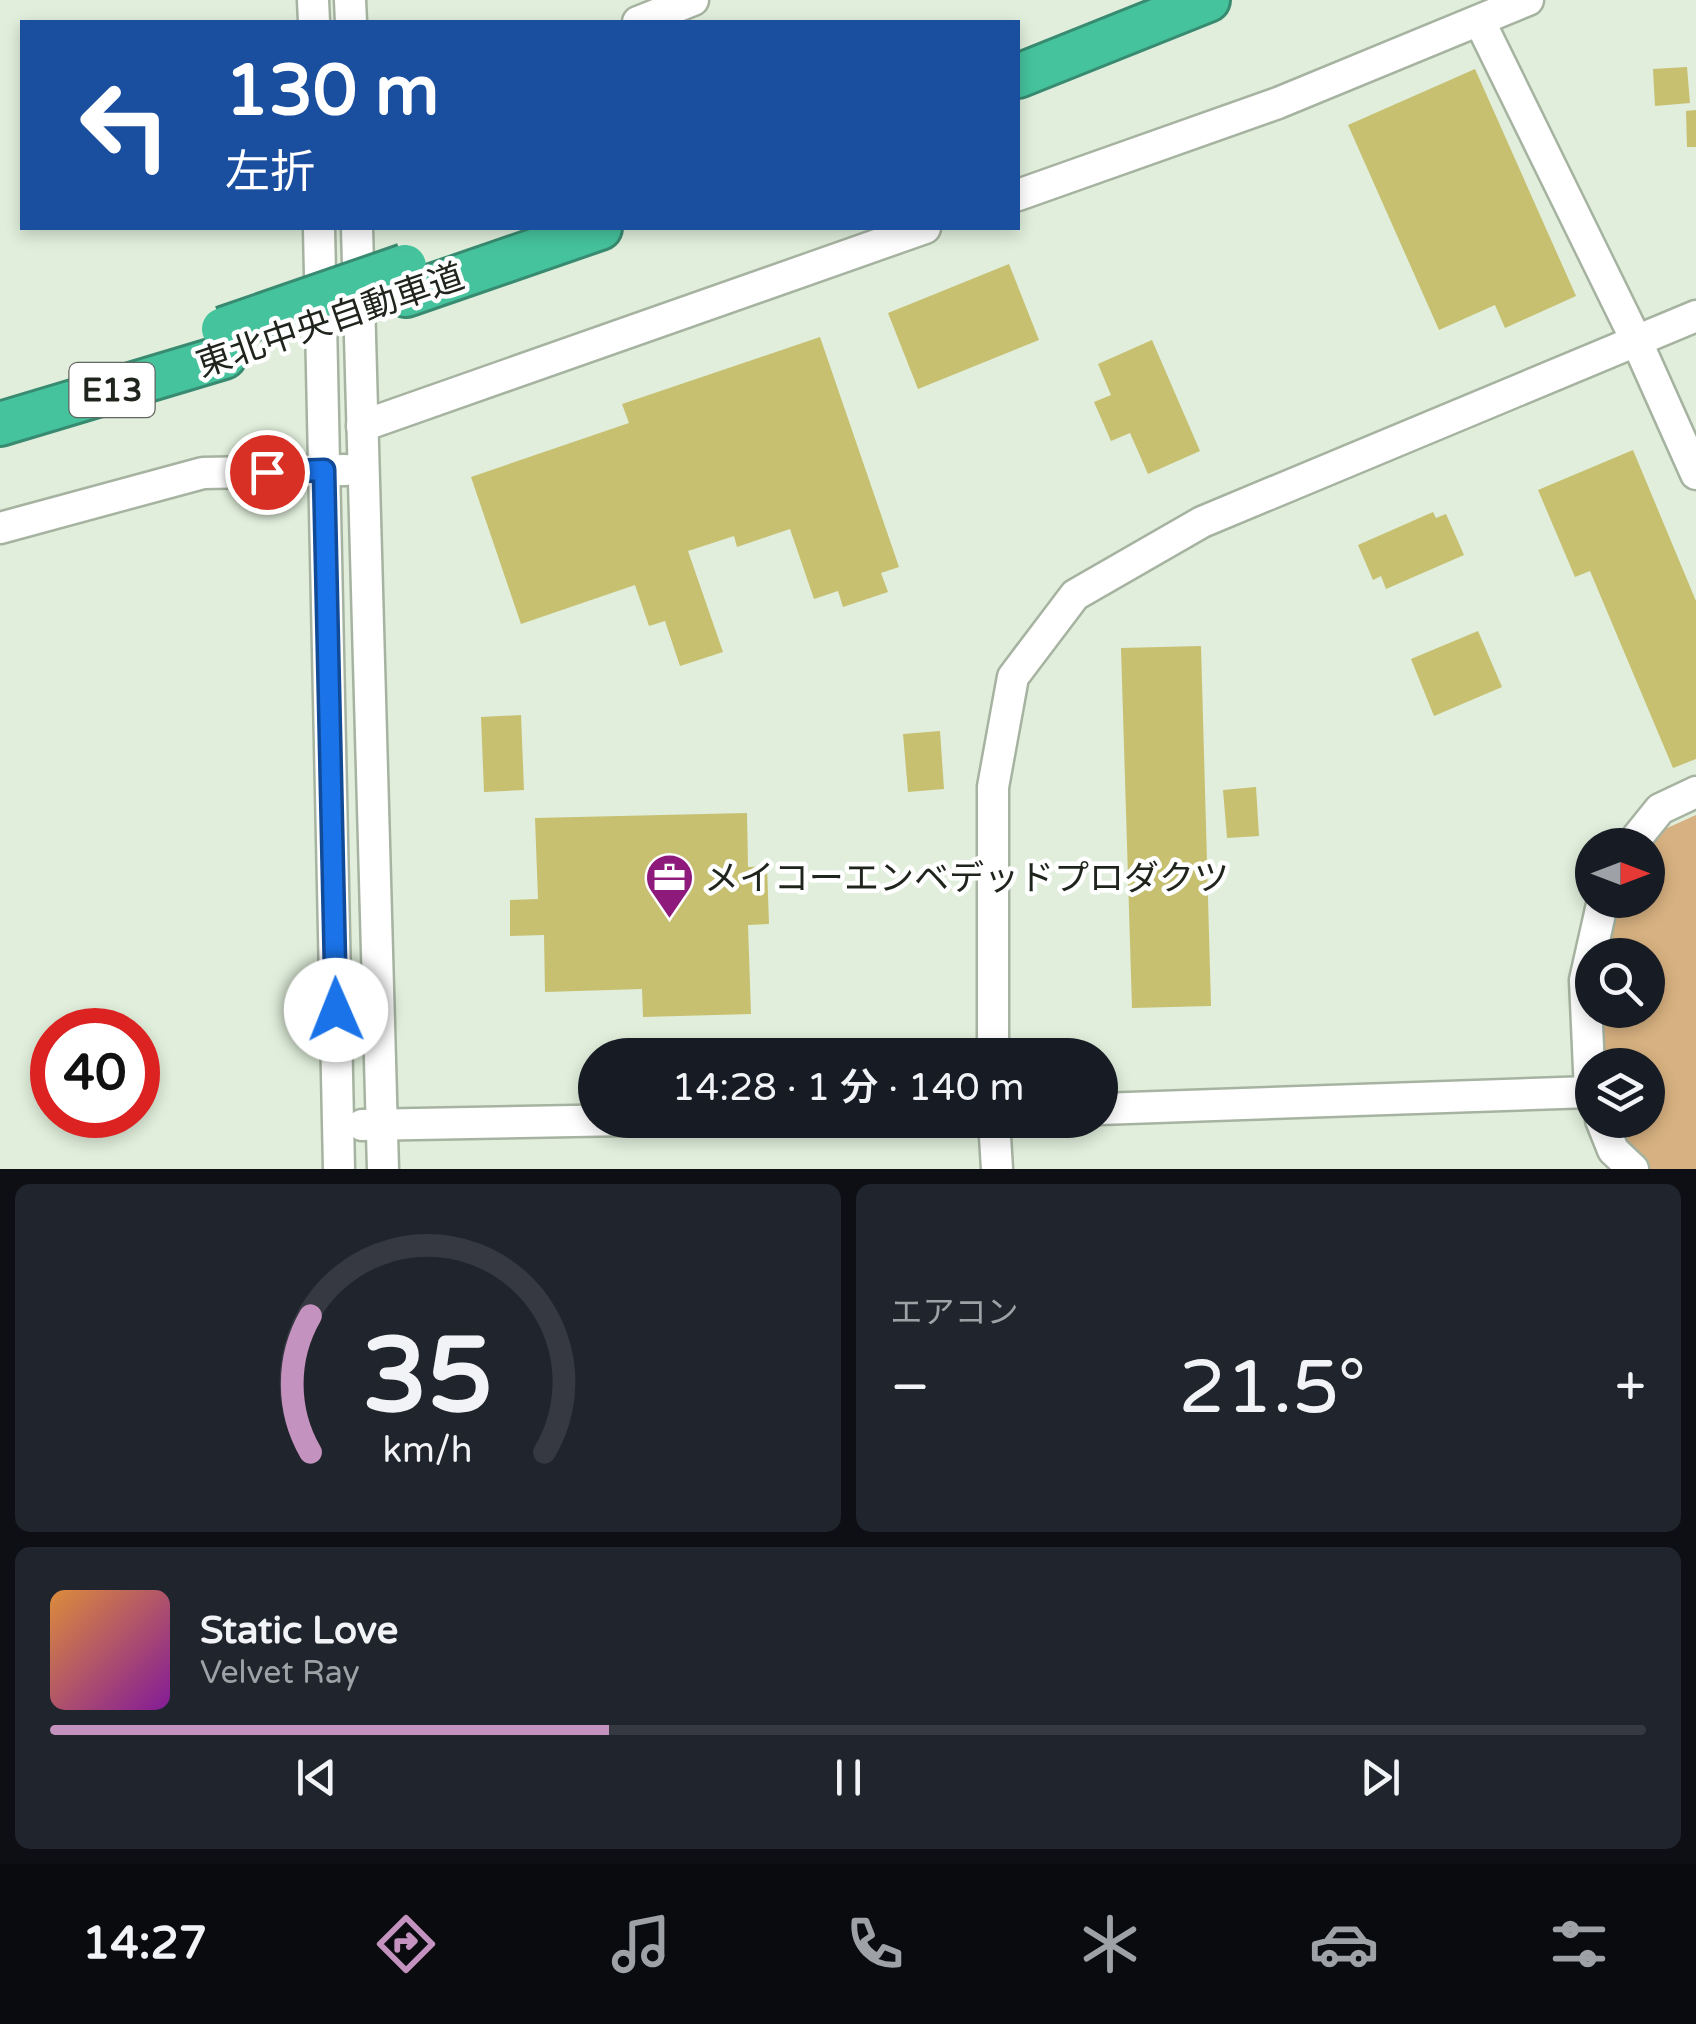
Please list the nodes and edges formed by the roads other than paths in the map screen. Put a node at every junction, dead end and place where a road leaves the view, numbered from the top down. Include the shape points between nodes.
1 (693, 0) edge
2 (1141, 0) edge
3 (1208, 0) edge
4 (1528, 0) edge
5 (643, 20) edge
6 (1480, 22) junction
7 (1020, 47) edge
8 (1020, 75) edge
9 (1020, 194) edge
10 (318, 230) edge
11 (356, 230) edge
12 (514, 230) edge
13 (593, 230) edge
14 (919, 230) edge
15 (406, 280) junction
16 (1696, 316) edge
17 (1637, 342) junction
18 (223, 343) junction
19 (0, 398) edge
20 (0, 424) edge
21 (362, 426) junction
22 (324, 470) junction
23 (363, 470) junction
24 (1696, 474) edge
25 (0, 528) edge
26 (1696, 792) edge
27 (1645, 828) edge
28 (1599, 918) edge
29 (993, 1038) edge
30 (1590, 1048) edge
31 (1575, 1104) edge
32 (1118, 1108) edge
33 (578, 1121) edge
34 (381, 1125) junction
35 (339, 1126) junction
36 (995, 1138) edge
37 (1607, 1138) edge
38 (339, 1169) edge
39 (382, 1169) edge
40 (997, 1169) edge
41 (1633, 1169) edge

1 - 5 street
2 - 7 highway
3 - 8 highway
4 - 6 street
6 - 9 street via 1278,103
6 - 17 street
10 - 22 street
11 - 21 street
12 - 15 highway, 東北中央自動車道 / E13
13 - 15 highway, 東北中央自動車道 / E13
14 - 21 street
15 - 18 highway, 東北中央自動車道 / E13, bridge
16 - 17 street
17 - 24 street
17 - 29 street via 1202,522 1074,595 1013,677 993,786
18 - 19 highway, 東北中央自動車道 / E13
18 - 20 highway, 東北中央自動車道 / E13
21 - 23 street
22 - 23 street
22 - 25 street via 202,473
22 - 35 street
23 - 34 street
26 - 27 street via 1660,809
28 - 30 street via 1585,980
31 - 32 street
33 - 34 street
34 - 35 street
34 - 39 street
35 - 38 street
36 - 40 street
37 - 41 street

